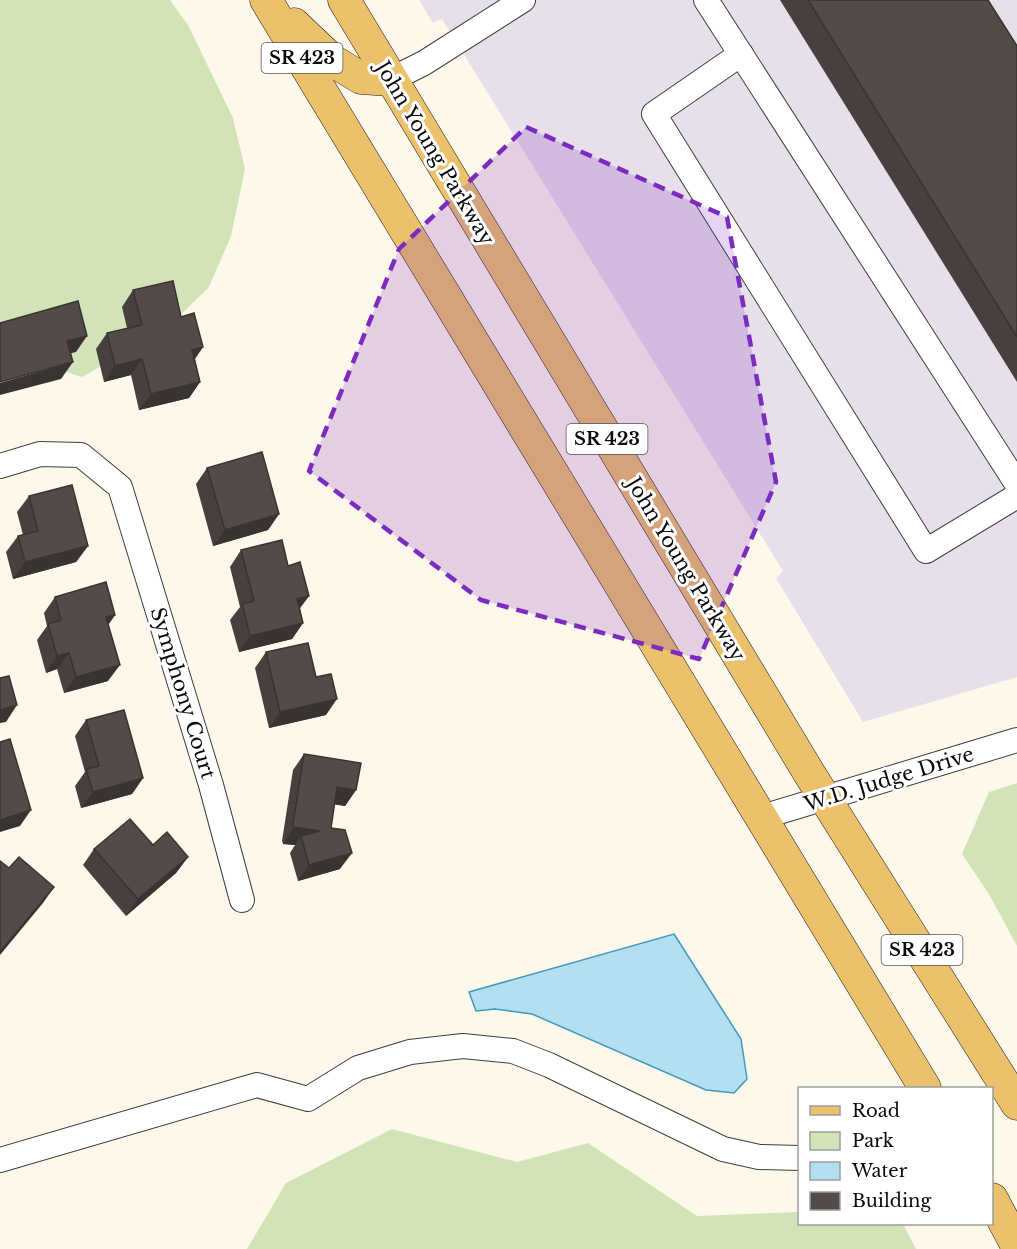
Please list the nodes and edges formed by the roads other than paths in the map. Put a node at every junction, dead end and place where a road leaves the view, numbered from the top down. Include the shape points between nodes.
1 (266, 0) edge
2 (281, 0) edge
3 (344, 0) edge
4 (523, 0) edge
5 (706, 0) edge
6 (741, 54) junction
7 (390, 80) junction
8 (0, 466) edge
9 (1017, 484) edge
10 (1017, 496) edge
11 (1017, 740) edge
12 (825, 798) junction
13 (762, 817) junction
14 (242, 900) dead end
15 (924, 1087) edge
16 (1017, 1104) edge
17 (798, 1158) edge
18 (0, 1160) edge
19 (993, 1201) edge
20 (1017, 1246) edge

1 - 13 main road, SR 423
2 - 7 main road via 295,27 333,61 361,78
3 - 7 main road, John Young Parkway / SR 423
4 - 7 street
5 - 6 street
6 - 9 street
6 - 10 street via 654,114 926,551
7 - 12 main road, John Young Parkway / SR 423
8 - 14 street, Symphony Court via 40,454 81,455 120,487
11 - 12 street, W.D. Judge Drive
12 - 13 street, W.D. Judge Drive
12 - 16 main road, John Young Parkway / SR 423
13 - 15 main road, SR 423
17 - 18 street via 759,1157 723,1149 549,1065 513,1051 463,1046 410,1052 358,1068 308,1099 257,1085
19 - 20 main road

